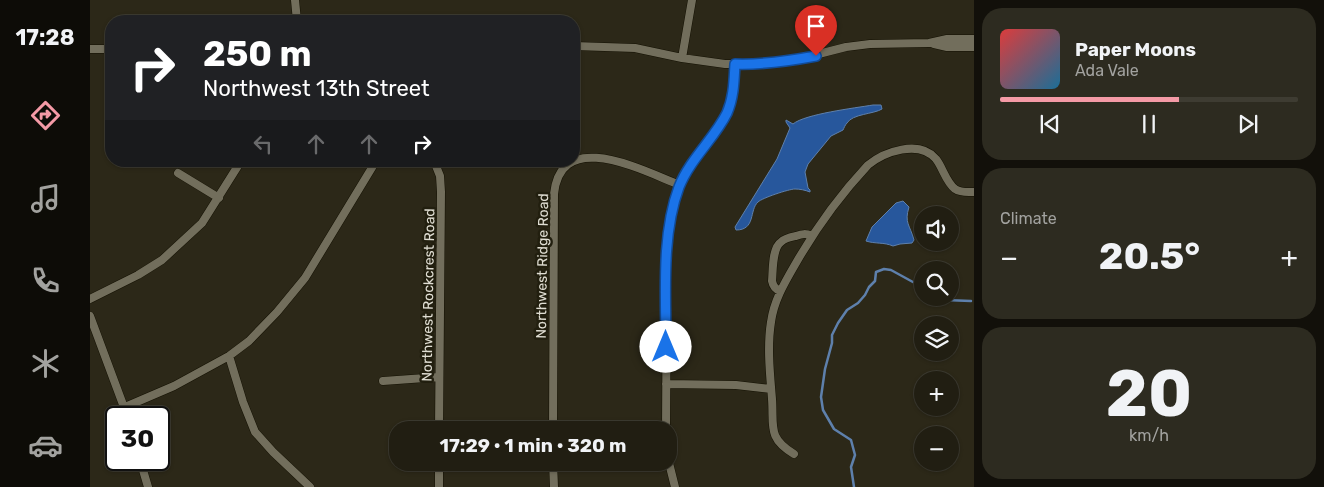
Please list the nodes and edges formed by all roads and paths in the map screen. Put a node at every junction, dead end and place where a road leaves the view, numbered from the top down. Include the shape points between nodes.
1 (296, 0) edge
2 (692, 0) edge
3 (297, 15) edge
4 (974, 39) edge
5 (929, 43) junction
6 (580, 46) edge
7 (974, 47) edge
8 (90, 49) edge
9 (105, 49) edge
10 (682, 58) junction
11 (735, 64) junction
12 (580, 159) edge
13 (237, 167) edge
14 (372, 167) edge
15 (436, 167) edge
16 (567, 167) edge
17 (178, 173) dead end
18 (680, 185) junction
19 (974, 192) edge
20 (219, 198) junction
21 (812, 236) junction
22 (780, 291) junction
23 (90, 299) edge
24 (90, 316) edge
25 (229, 356) junction
26 (439, 377) junction
27 (383, 380) dead end
28 (666, 384) junction
29 (771, 389) junction
30 (125, 406) edge
31 (127, 406) edge
32 (439, 421) edge
33 (553, 421) edge
34 (666, 421) edge
35 (794, 454) dead end
36 (143, 471) edge
37 (439, 471) edge
38 (553, 471) edge
39 (671, 471) edge
40 (148, 487) edge
41 (310, 487) edge
42 (439, 487) edge
43 (554, 487) edge
44 (675, 487) edge

1 - 3 street
2 - 10 street
4 - 5 street
5 - 7 street
5 - 11 street via 870,44 791,61
6 - 10 street via 635,48
8 - 9 street
10 - 11 street
11 - 18 street via 733,92 726,114
12 - 18 street, Northwest Ridge Road via 602,158 627,163
13 - 20 street
14 - 25 street via 305,278 249,341
15 - 26 street, Northwest Rockcrest Road via 441,192
16 - 33 street, Northwest Ridge Road via 558,178 554,194
17 - 20 street
18 - 28 street via 667,243
19 - 21 street via 954,188 934,157 922,150 886,153 862,170
20 - 23 street via 202,223 162,260
21 - 22 street
21 - 22 street via 803,234 777,245 772,280
22 - 29 street via 771,323
24 - 30 street
25 - 31 street via 174,386
25 - 41 street via 255,432
26 - 27 street
26 - 32 street, Northwest Rockcrest Road
28 - 29 street
28 - 34 street
29 - 35 street via 772,429 780,445
36 - 40 street
37 - 42 street
38 - 43 street
39 - 44 street

